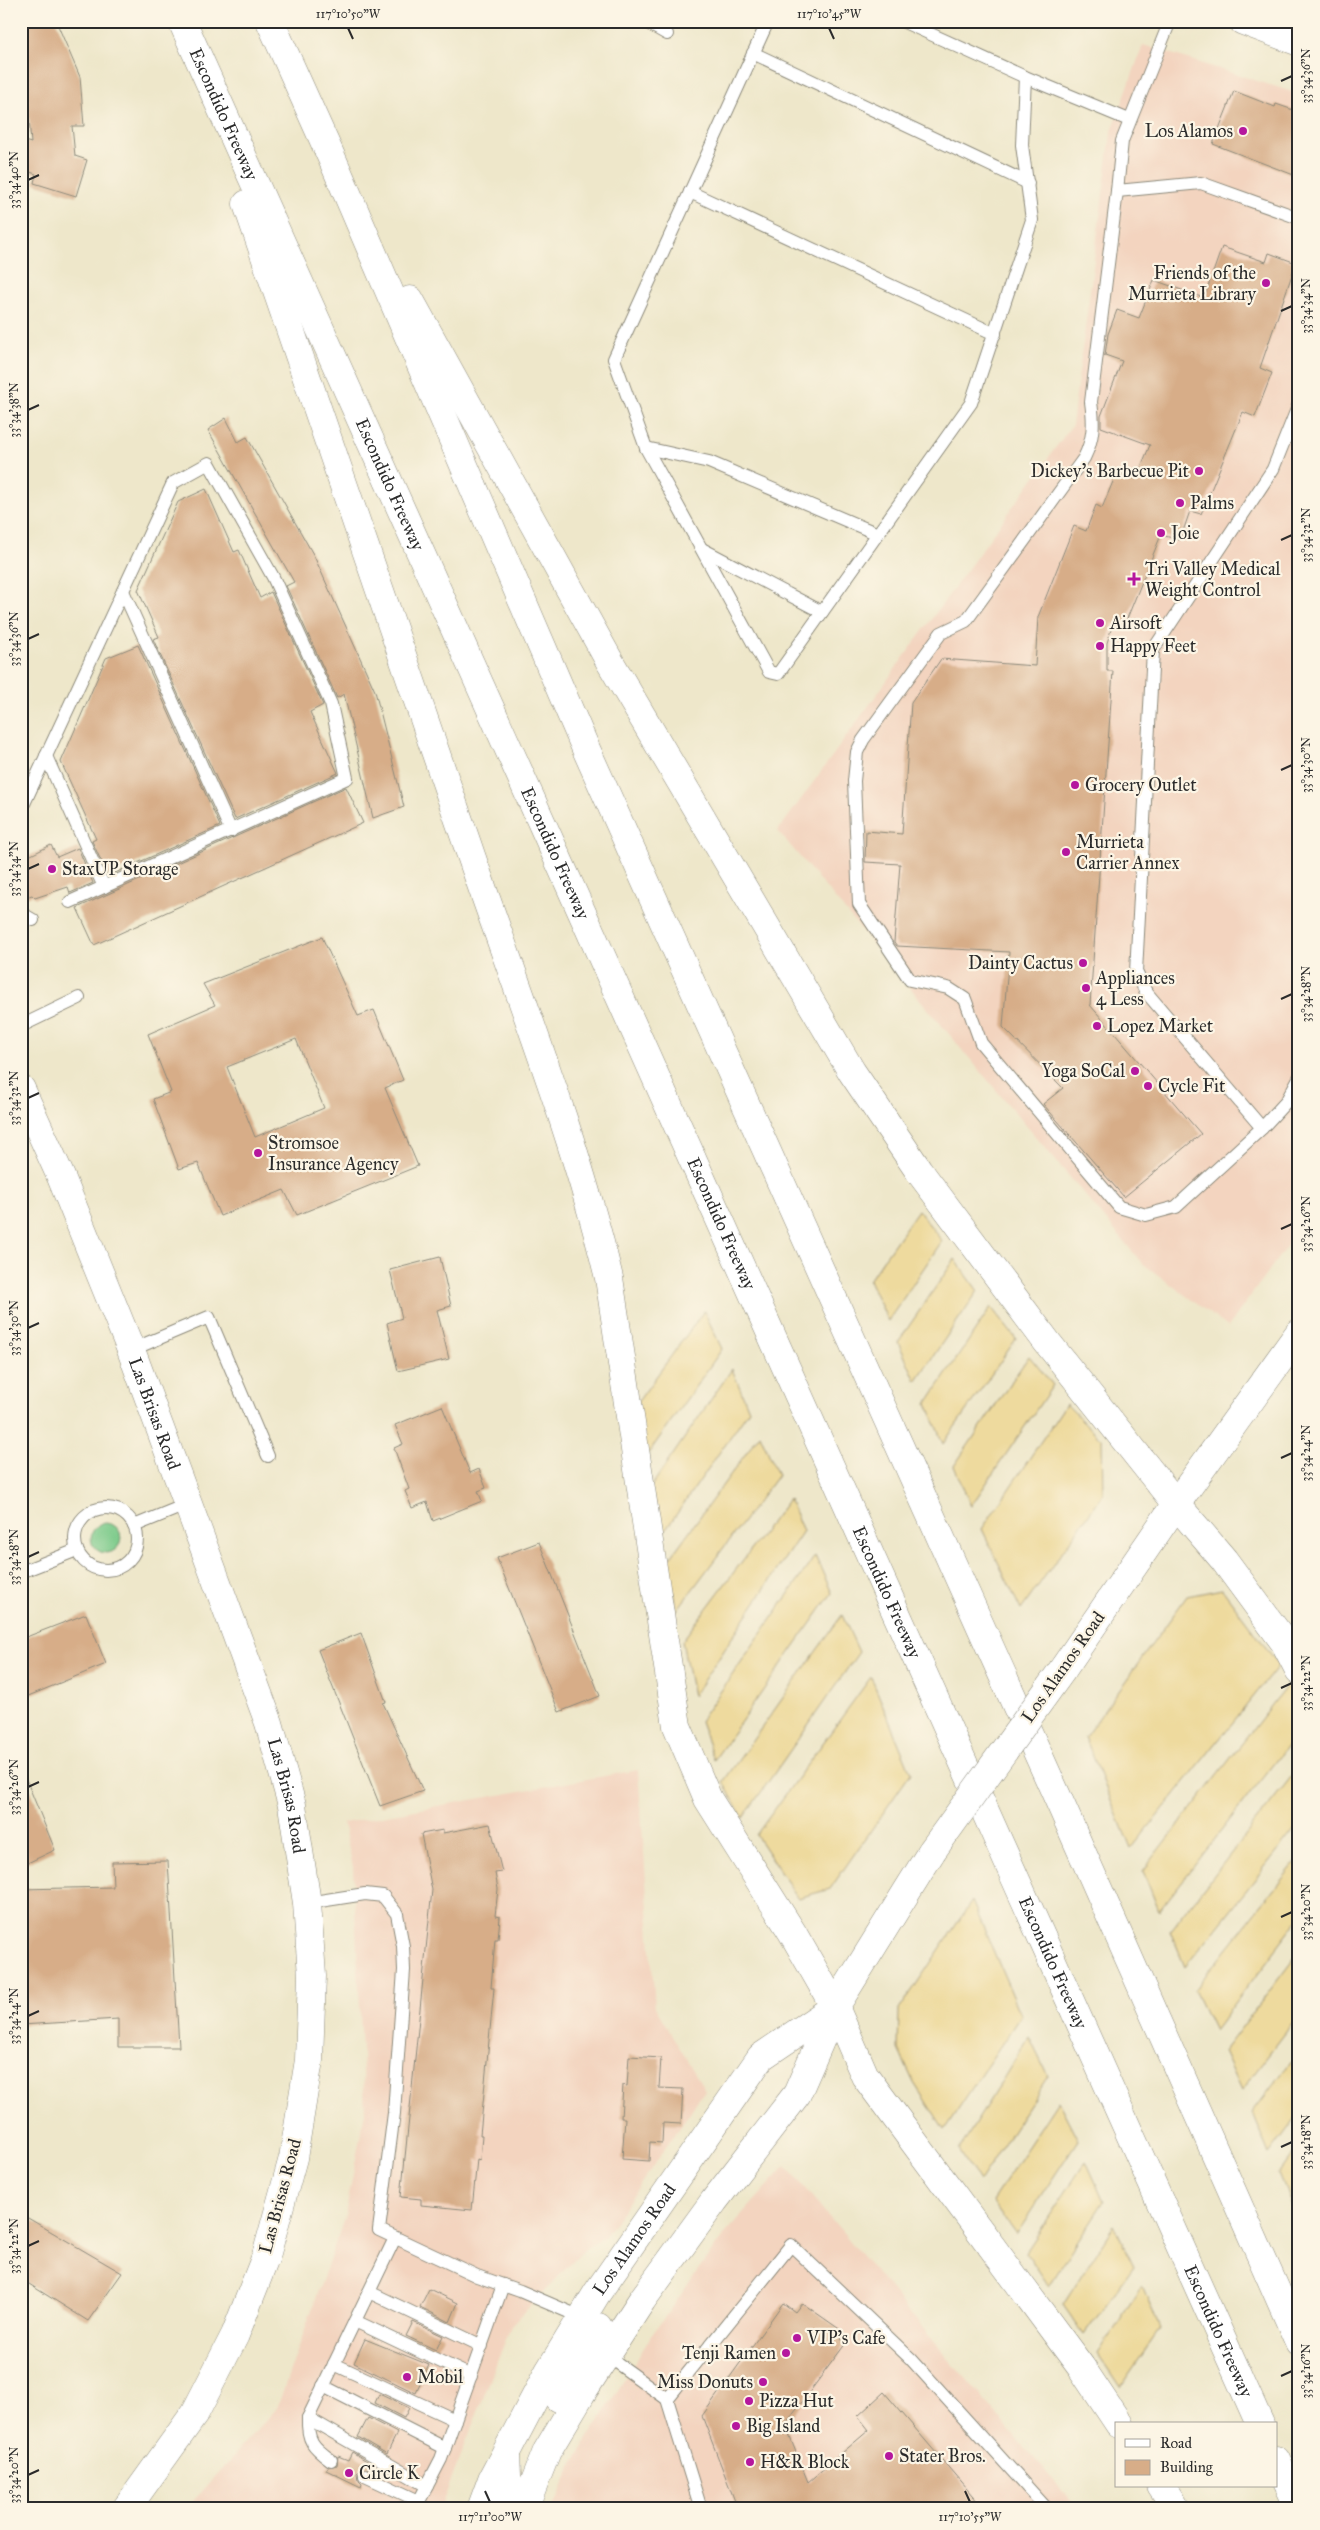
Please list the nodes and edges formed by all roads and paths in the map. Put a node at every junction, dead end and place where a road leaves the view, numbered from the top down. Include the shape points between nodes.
1 (182, 21) edge
2 (270, 21) edge
3 (644, 21) edge
4 (768, 21) edge
5 (902, 21) edge
6 (1170, 21) edge
7 (1243, 21) edge
8 (667, 34) dead end
9 (1299, 42) edge
10 (195, 49) junction
11 (753, 54) junction
12 (1025, 77) junction
13 (1129, 120) junction
14 (334, 163) junction
15 (1028, 183) junction
16 (1117, 191) junction
17 (690, 192) junction
18 (1299, 218) edge
19 (995, 334) junction
20 (1299, 404) edge
21 (646, 448) junction
22 (878, 534) junction
23 (702, 549) junction
24 (123, 590) junction
25 (822, 612) junction
26 (46, 756) junction
27 (21, 810) edge
28 (231, 831) junction
29 (104, 887) junction
30 (70, 902) dead end
31 (21, 913) edge
32 (33, 920) dead end
33 (79, 998) dead end
34 (21, 1026) edge
35 (1299, 1078) edge
36 (21, 1089) edge
37 (1299, 1091) edge
38 (1286, 1102) junction
39 (1262, 1128) junction
40 (1299, 1332) edge
41 (131, 1350) junction
42 (268, 1456) dead end
43 (188, 1504) junction
44 (1176, 1504) junction
45 (134, 1526) junction
46 (77, 1550) junction
47 (21, 1572) edge
48 (1299, 1670) edge
49 (306, 1903) junction
50 (835, 2007) junction
51 (395, 2238) junction
52 (503, 2285) junction
53 (369, 2292) junction
54 (583, 2318) junction
55 (355, 2321) junction
56 (1299, 2342) edge
57 (482, 2346) junction
58 (606, 2356) junction
59 (334, 2364) junction
60 (471, 2376) junction
61 (323, 2386) junction
62 (667, 2400) junction
63 (308, 2418) junction
64 (455, 2420) junction
65 (1118, 2422) edge
66 (1259, 2422) edge
67 (445, 2448) junction
68 (547, 2451) junction
69 (506, 2453) junction
70 (331, 2460) dead end
71 (1278, 2464) edge
72 (365, 2476) dead end
73 (427, 2486) junction
74 (1162, 2488) edge
75 (417, 2505) edge
76 (126, 2509) edge
77 (481, 2509) edge
78 (503, 2509) edge
79 (524, 2509) edge
80 (701, 2509) edge
81 (1047, 2509) edge
82 (1176, 2509) edge
83 (1298, 2509) edge

1 - 10 main road, Escondido Freeway
2 - 14 main road
3 - 8 lane
4 - 11 lane
5 - 12 lane
6 - 13 lane
7 - 9 main road
10 - 50 main road via 332,454 565,1122 593,1213 608,1278 677,1726 708,1799
10 - 66 main road, Escondido Freeway
11 - 15 lane
11 - 17 lane
12 - 13 lane
12 - 15 lane via 1022,145
13 - 16 lane via 1122,142
14 - 44 main road via 610,662 852,1072 919,1171
14 - 56 main road via 586,749
15 - 19 lane via 1032,220
16 - 18 lane via 1201,183
16 - 39 lane via 1091,402 1094,425 1089,447 966,620 941,633 863,740 857,752 854,781 859,904 910,980 948,988 965,999 981,1043 1119,1207 1146,1215 1176,1207
17 - 19 lane
17 - 21 lane via 614,359
19 - 22 lane via 971,404
20 - 39 lane via 1273,469 1153,650 1136,963 1136,972 1146,992
21 - 22 lane via 709,462
21 - 23 lane
22 - 25 lane
23 - 25 lane
23 - 25 lane via 769,672 778,674
24 - 26 lane
24 - 28 lane
24 - 28 lane via 173,483 209,463 273,577 331,704 347,778
26 - 27 lane
26 - 29 lane
28 - 29 lane
29 - 30 lane
31 - 32 lane
33 - 34 lane
35 - 38 lane
36 - 41 main road, Las Brisas Road
37 - 38 lane
38 - 39 lane
40 - 44 main road, Los Alamos Road
41 - 42 lane via 209,1317
41 - 43 main road, Las Brisas Road
43 - 45 lane
43 - 49 main road, Las Brisas Road via 269,1723 292,1806
44 - 48 main road via 1241,1583 1285,1643
44 - 50 main road, Los Alamos Road, bridge via 932,1851
45 - 46 lane via 114,1509 92,1511 79,1524 75,1541
45 - 46 lane via 136,1546 130,1559 119,1567 107,1570 94,1568
46 - 47 lane
49 - 51 lane via 365,1894 383,1896 397,1914 403,1946 402,2017 380,2230
49 - 76 main road, Las Brisas Road via 312,1976 309,2060 293,2158 266,2256 235,2335 196,2413
50 - 54 main road, Los Alamos Road via 761,2056
50 - 58 main road, Los Alamos Road via 797,2094 714,2201
50 - 65 main road via 865,2076
51 - 52 lane
51 - 53 lane
52 - 54 lane
52 - 57 lane
53 - 55 lane
53 - 57 lane
54 - 68 main road via 598,2327 550,2412 543,2430
54 - 69 main road, Los Alamos Road via 549,2371
55 - 59 lane
55 - 60 lane
57 - 60 lane
58 - 62 lane
58 - 68 main road, Los Alamos Road
59 - 61 lane
59 - 64 lane
60 - 64 lane
61 - 63 lane
61 - 67 lane
62 - 80 lane
62 - 81 lane via 791,2245 911,2360
63 - 70 lane via 309,2437 315,2449
63 - 73 lane
64 - 67 lane
67 - 73 lane
68 - 79 main road, Los Alamos Road
69 - 77 main road, Los Alamos Road
69 - 78 main road via 508,2496
71 - 83 main road
72 - 75 lane
73 - 75 lane
74 - 82 main road

